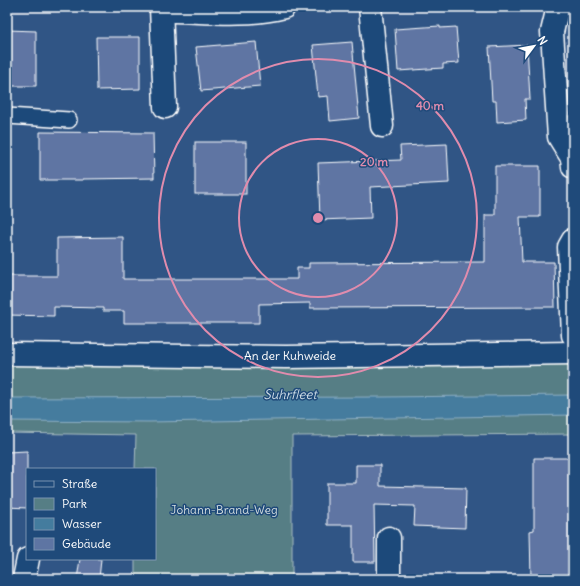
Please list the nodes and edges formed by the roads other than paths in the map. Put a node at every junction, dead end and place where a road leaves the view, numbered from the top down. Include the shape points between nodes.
1 (161, 7) edge
2 (167, 7) edge
3 (284, 7) edge
4 (370, 7) edge
5 (558, 7) edge
6 (165, 107) dead end
7 (7, 116) edge
8 (69, 120) dead end
9 (382, 126) dead end
10 (573, 167) edge
11 (573, 240) edge
12 (573, 335) edge
13 (573, 353) edge
14 (7, 354) edge
15 (388, 538) dead end
16 (28, 560) edge
17 (24, 579) edge
18 (389, 579) edge

1 - 6 street
2 - 3 street via 173,11 245,13
4 - 9 street
5 - 10 street via 552,32 559,137 572,158
7 - 8 lane
11 - 12 street via 569,247
13 - 14 street, An der Kuhweide via 286,357
15 - 18 street
16 - 17 street

